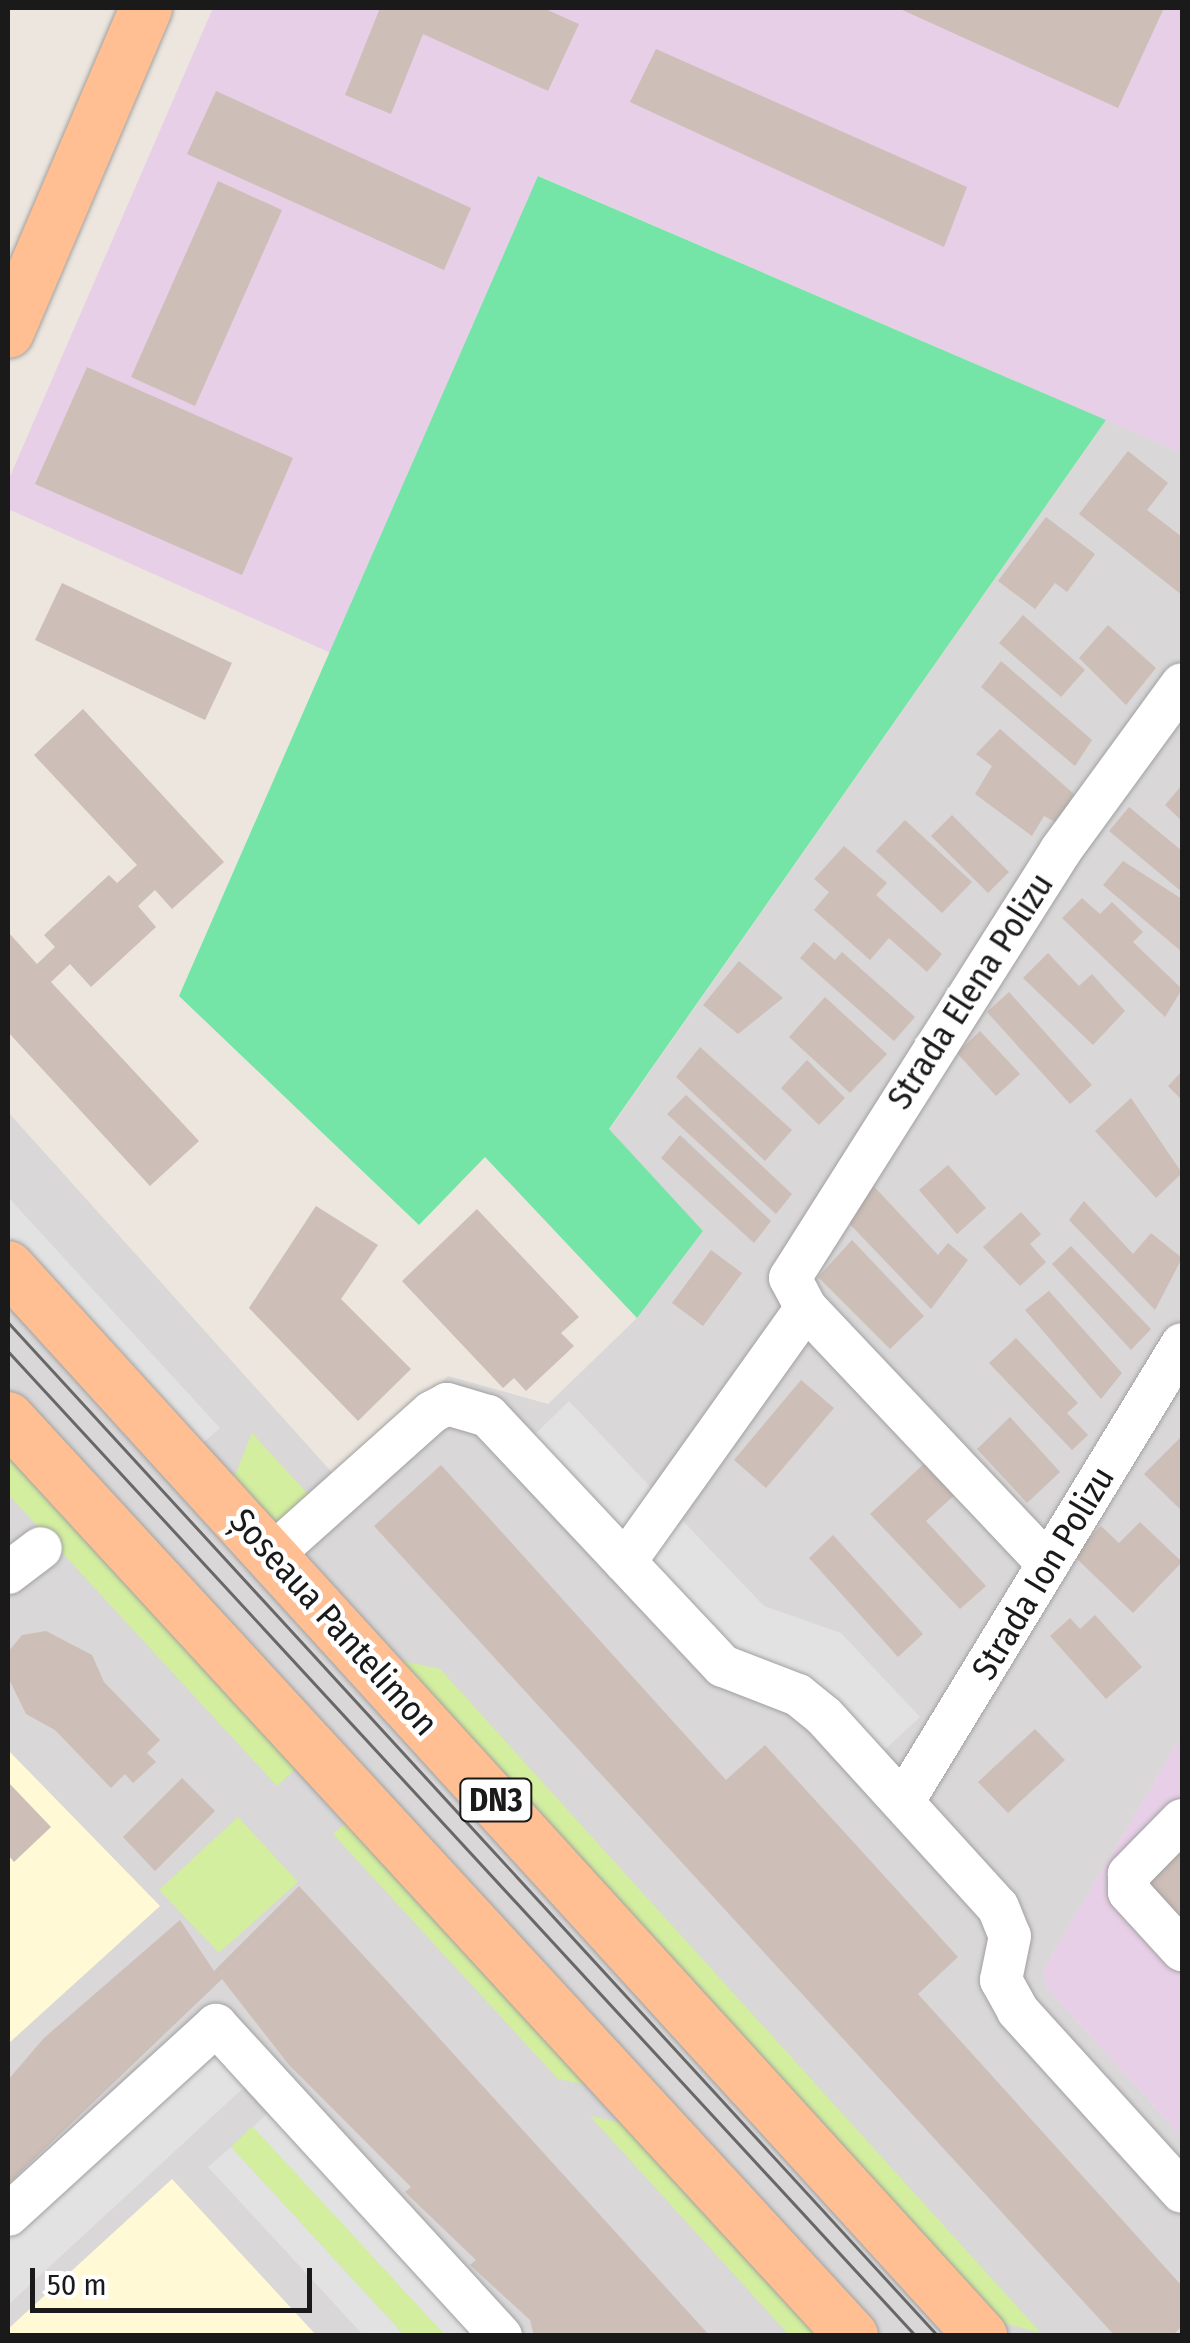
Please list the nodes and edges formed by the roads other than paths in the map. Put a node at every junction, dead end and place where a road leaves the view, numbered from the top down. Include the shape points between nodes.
1 (146, 8) edge
2 (8, 332) edge
3 (1182, 684) edge
4 (8, 1268) edge
5 (806, 1308) junction
6 (1182, 1344) edge
7 (8, 1418) edge
8 (41, 1548) dead end
9 (274, 1554) junction
10 (625, 1562) junction
11 (1048, 1564) junction
12 (8, 1573) edge
13 (903, 1802) junction
14 (1182, 1820) edge
15 (1182, 1950) edge
16 (1182, 2192) edge
17 (8, 2215) edge
18 (501, 2336) edge
19 (852, 2336) edge
20 (981, 2336) edge

1 - 2 main road
3 - 5 street, Strada Elena Polizu via 1060,850 794,1262 790,1278
4 - 9 main road, Șoseaua Pantelimon / DN3
5 - 10 street
5 - 11 street, Strada Elena Polizu
6 - 11 street, Strada Ion Polizu
7 - 19 main road, DN3
8 - 12 street
9 - 10 street via 448,1404 488,1416
9 - 20 main road, Șoseaua Pantelimon / DN3
10 - 13 street via 722,1666 798,1696
11 - 13 street, Strada Ion Polizu
13 - 16 street via 998,1908 1010,1936 1001,1980 1018,2011
14 - 15 street via 1129,1874 1130,1892
17 - 18 street via 216,2024

